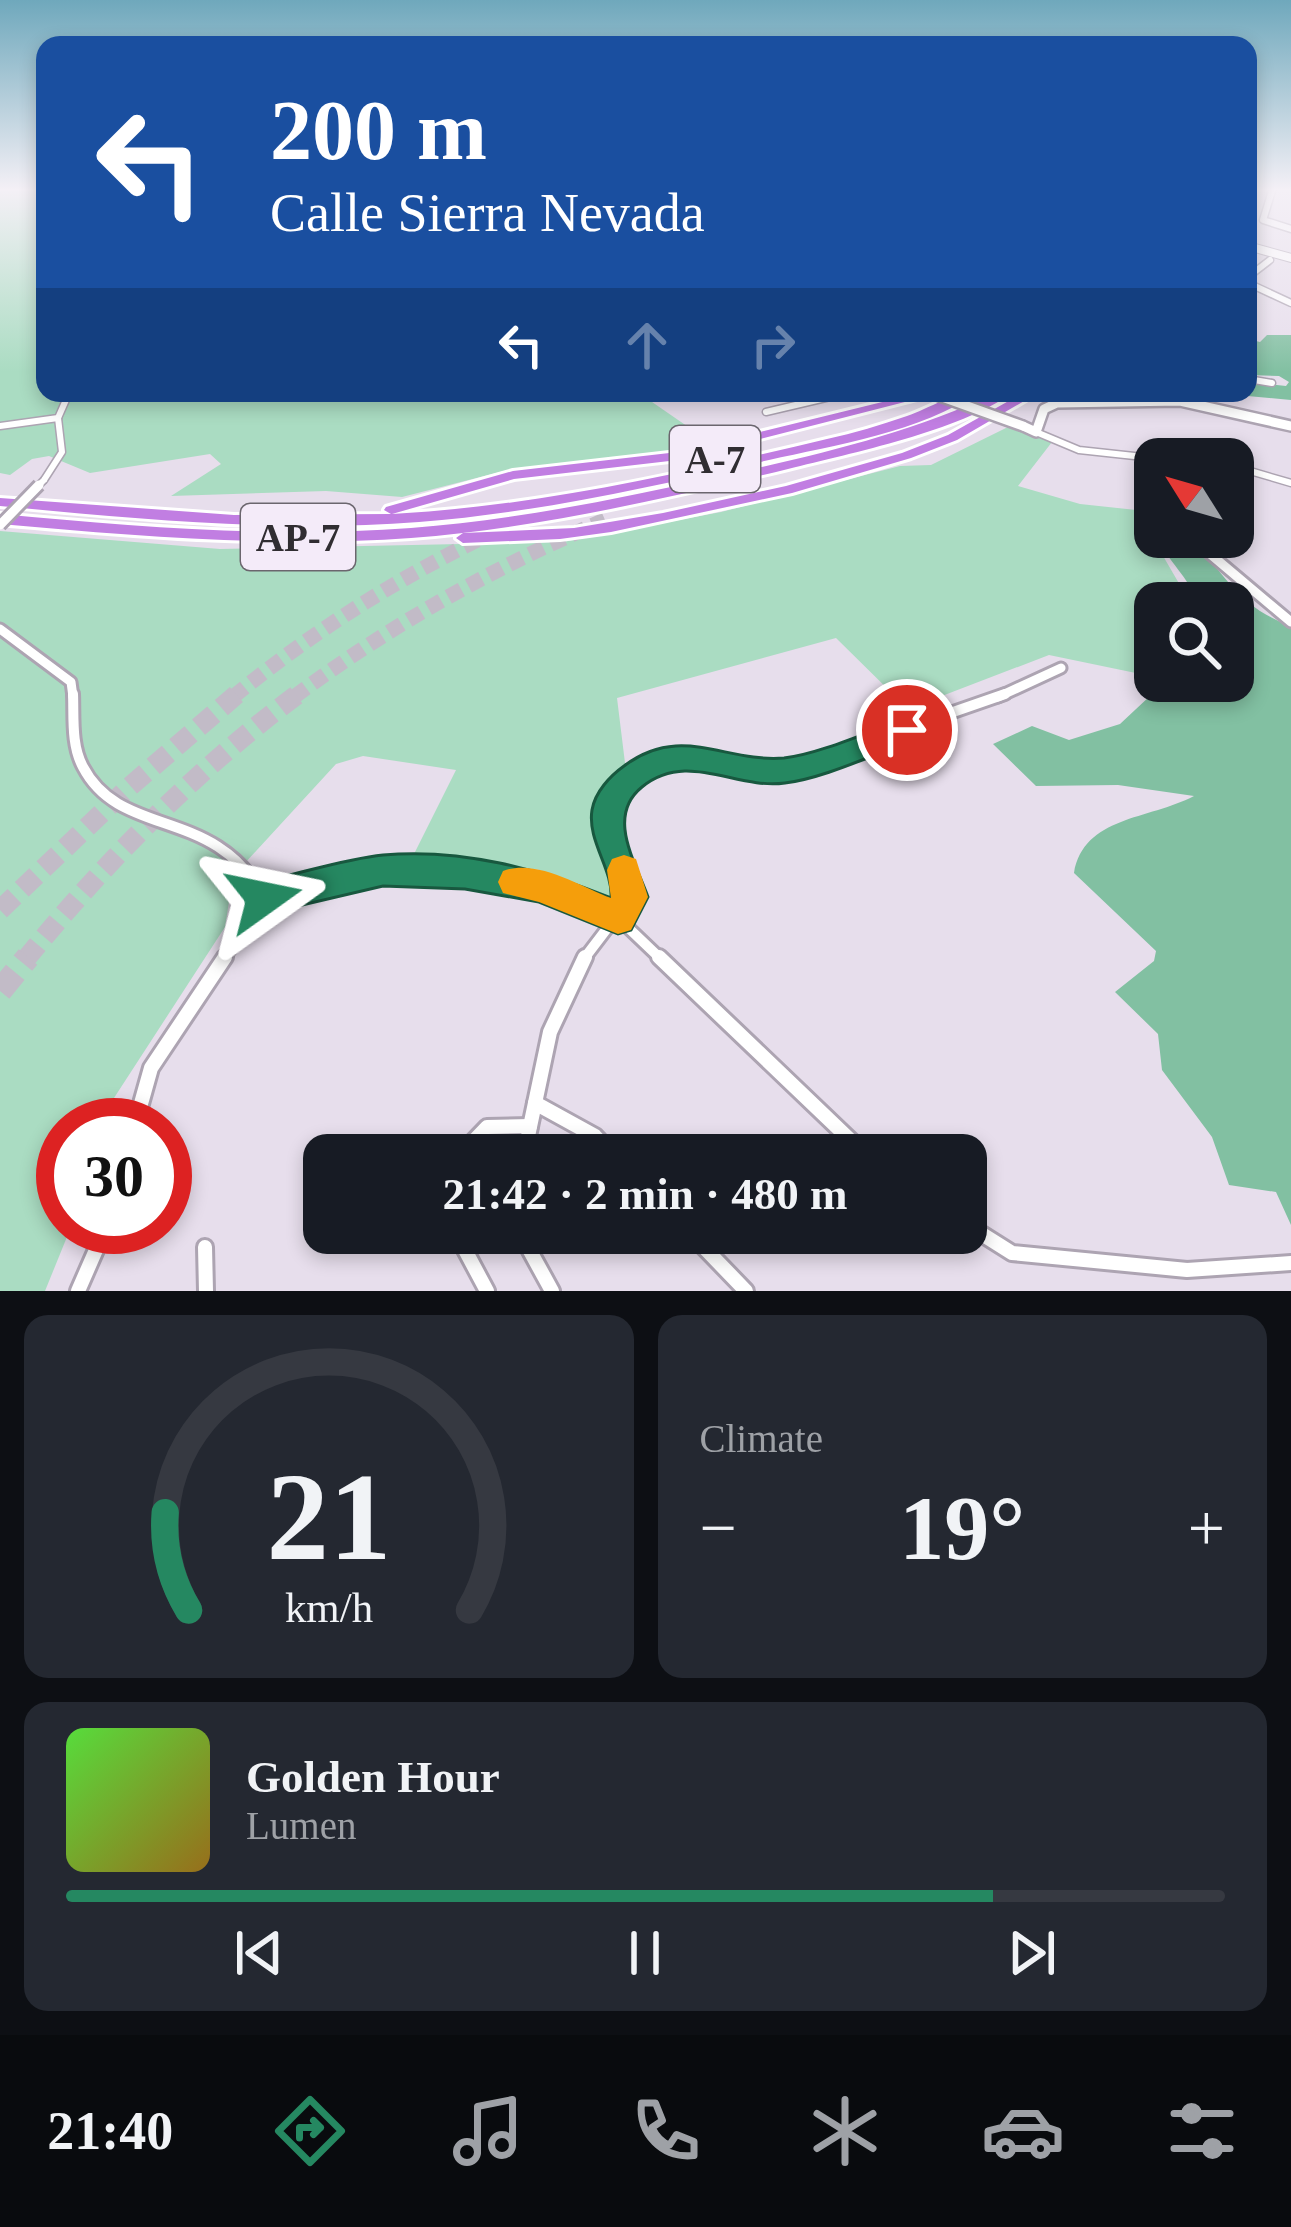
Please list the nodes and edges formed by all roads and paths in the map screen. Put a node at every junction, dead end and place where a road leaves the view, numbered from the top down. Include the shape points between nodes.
1 (1270, 260) dead end
2 (1257, 272) edge
3 (1257, 285) edge
4 (1291, 303) edge
5 (1257, 380) edge
6 (1273, 383) dead end
7 (65, 402) edge
8 (806, 402) edge
9 (897, 402) edge
10 (924, 402) edge
11 (941, 402) edge
12 (952, 402) edge
13 (958, 402) edge
14 (985, 402) edge
15 (998, 402) edge
16 (1015, 402) edge
17 (1118, 402) edge
18 (1184, 402) edge
19 (1057, 403) joint
20 (766, 412) dead end
21 (58, 418) junction
22 (982, 420) junction
23 (0, 426) edge
24 (1291, 426) edge
25 (848, 430) junction
26 (1036, 432) junction
27 (1134, 456) edge
28 (843, 460) junction
29 (1254, 472) edge
30 (1291, 483) edge
31 (582, 495) junction
32 (0, 502) edge
33 (604, 520) tunnel mouth
34 (0, 522) edge
35 (301, 529) junction
36 (1220, 558) edge
37 (1291, 622) edge
38 (0, 629) edge
39 (1060, 668) dead end
40 (264, 898) junction
41 (618, 918) junction
42 (143, 1098) edge
43 (535, 1103) junction
44 (530, 1126) junction
45 (480, 1134) edge
46 (528, 1134) edge
47 (591, 1134) edge
48 (844, 1134) edge
49 (987, 1237) edge
50 (205, 1247) dead end
51 (95, 1254) edge
52 (467, 1254) edge
53 (532, 1254) edge
54 (710, 1254) edge
55 (1291, 1263) edge
56 (79, 1291) edge
57 (206, 1291) edge
58 (487, 1291) edge
59 (552, 1291) edge
60 (746, 1291) edge

1 - 2 street
3 - 4 street
5 - 6 street
7 - 21 street
8 - 20 street
9 - 35 highway via 678,456 531,471
10 - 25 highway
11 - 25 highway, A-7
12 - 31 highway, AP-7 via 853,436
13 - 26 street, bridge
14 - 35 highway, AP-7 via 873,444 630,500 457,529
15 - 28 highway, A-7
16 - 22 highway
17 - 19 street
18 - 24 street
19 - 26 street via 1044,409
21 - 23 street
21 - 34 street, bridge via 62,462
22 - 28 highway
22 - 35 highway via 859,469 595,530 360,541
25 - 31 highway, A-7
26 - 27 street via 1079,450
28 - 33 highway, A-7
29 - 30 street
31 - 35 highway, AP-7
32 - 35 highway, AP-7
34 - 35 highway, AP-7 via 159,533
36 - 37 street via 1254,597
38 - 40 street via 70,682 79,762 89,780 141,813 228,845 253,871
39 - 41 street via 990,703 784,771 692,757 644,768 608,807 608,832 631,897
40 - 41 street via 383,871 465,874 541,886
40 - 42 street via 151,1068
41 - 43 street via 575,970 550,1031
41 - 48 street
43 - 44 street
43 - 47 street
44 - 45 street
44 - 46 street
49 - 55 street via 1012,1253 1187,1270
50 - 57 street
51 - 56 street
52 - 58 street
53 - 59 street
54 - 60 street

